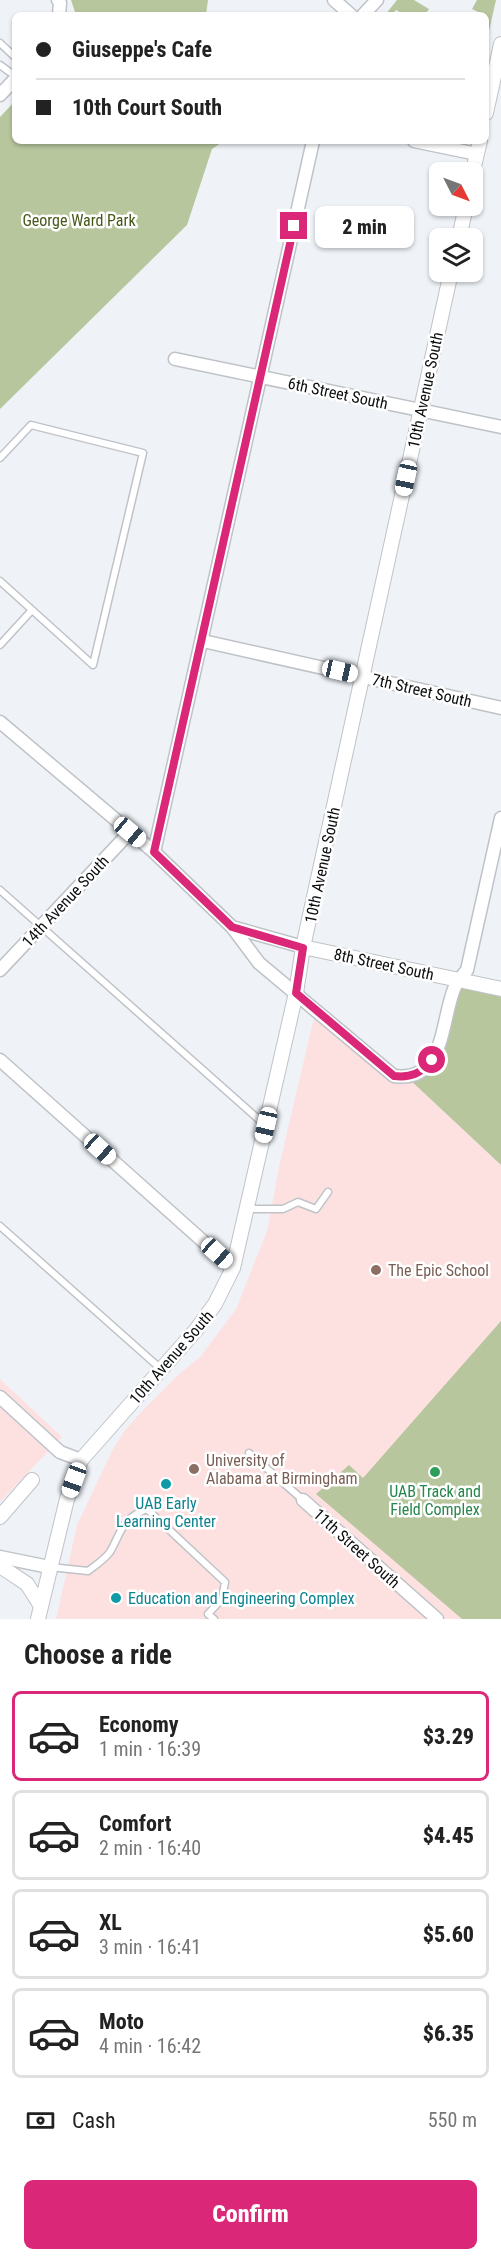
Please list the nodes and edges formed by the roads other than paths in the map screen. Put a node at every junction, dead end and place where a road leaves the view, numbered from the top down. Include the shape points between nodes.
1 (334, 0) edge
2 (377, 0) edge
3 (348, 12) edge
4 (366, 12) edge
5 (0, 44) edge
6 (501, 44) edge
7 (12, 54) edge
8 (0, 65) edge
9 (12, 75) edge
10 (12, 81) edge
11 (0, 95) edge
12 (489, 99) edge
13 (312, 144) edge
14 (446, 144) edge
15 (479, 147) edge
16 (475, 162) edge
17 (449, 282) edge
18 (175, 359) dead end
19 (261, 376) junction
20 (421, 411) junction
21 (501, 428) edge
22 (0, 458) edge
23 (0, 581) edge
24 (32, 610) junction
25 (203, 641) junction
26 (0, 645) edge
27 (363, 676) junction
28 (501, 708) edge
29 (0, 722) edge
30 (501, 818) edge
31 (130, 832) junction
32 (154, 852) junction
33 (0, 890) edge
34 (41, 927) junction
35 (232, 927) junction
36 (303, 948) junction
37 (0, 970) edge
38 (458, 980) junction
39 (501, 989) edge
40 (296, 993) junction
41 (0, 1060) edge
42 (266, 1125) junction
43 (328, 1192) dead end
44 (247, 1209) junction
45 (0, 1226) edge
46 (233, 1268) junction
47 (161, 1369) junction
48 (0, 1397) edge
49 (249, 1453) dead end
50 (81, 1460) junction
51 (32, 1480) dead end
52 (303, 1500) joint
53 (0, 1517) edge
54 (0, 1557) edge
55 (0, 1566) edge
56 (50, 1567) junction
57 (40, 1613) edge
58 (214, 1619) edge
59 (436, 1619) edge

1 - 3 street
2 - 4 street
5 - 7 lane
6 - 12 street
8 - 9 lane
10 - 11 street
13 - 19 street
14 - 15 street
15 - 16 street
17 - 20 street, 10th Avenue South
18 - 19 street, 6th Street South
19 - 20 street, 6th Street South
19 - 25 street
20 - 21 street, 6th Street South
20 - 27 street, 10th Avenue South
22 - 24 lane via 31,425 143,453 93,664
23 - 24 lane
24 - 26 lane
25 - 27 street, 7th Street South
25 - 32 street
27 - 28 street, 7th Street South
27 - 36 street, 10th Avenue South
29 - 31 street
30 - 38 street via 467,970
31 - 32 street
31 - 34 street, 14th Avenue South
32 - 35 street
33 - 34 lane
34 - 37 street, 14th Avenue South
34 - 42 lane
35 - 36 street, 8th Street South
35 - 40 street via 259,963
36 - 38 street, 8th Street South
36 - 40 street, 10th Avenue South
38 - 39 street, 8th Street South
38 - 40 street via 437,1052 426,1067 408,1078 394,1076
40 - 42 street, 10th Avenue South
41 - 46 street
42 - 44 street, 10th Avenue South
43 - 44 lane via 316,1209 298,1202 283,1209
44 - 46 street, 10th Avenue South
45 - 47 lane
46 - 47 street, 10th Avenue South via 215,1304
47 - 50 street, 10th Avenue South
48 - 50 street via 60,1452
49 - 52 lane, 11th Street South
50 - 56 street, 10th Avenue South
51 - 53 street
52 - 59 street, 11th Street South
54 - 56 street
55 - 57 street via 27,1584
56 - 57 street, 10th Avenue South
56 - 58 lane via 88,1571 109,1554 118,1533 133,1514 147,1509 225,1582 222,1599 208,1614

